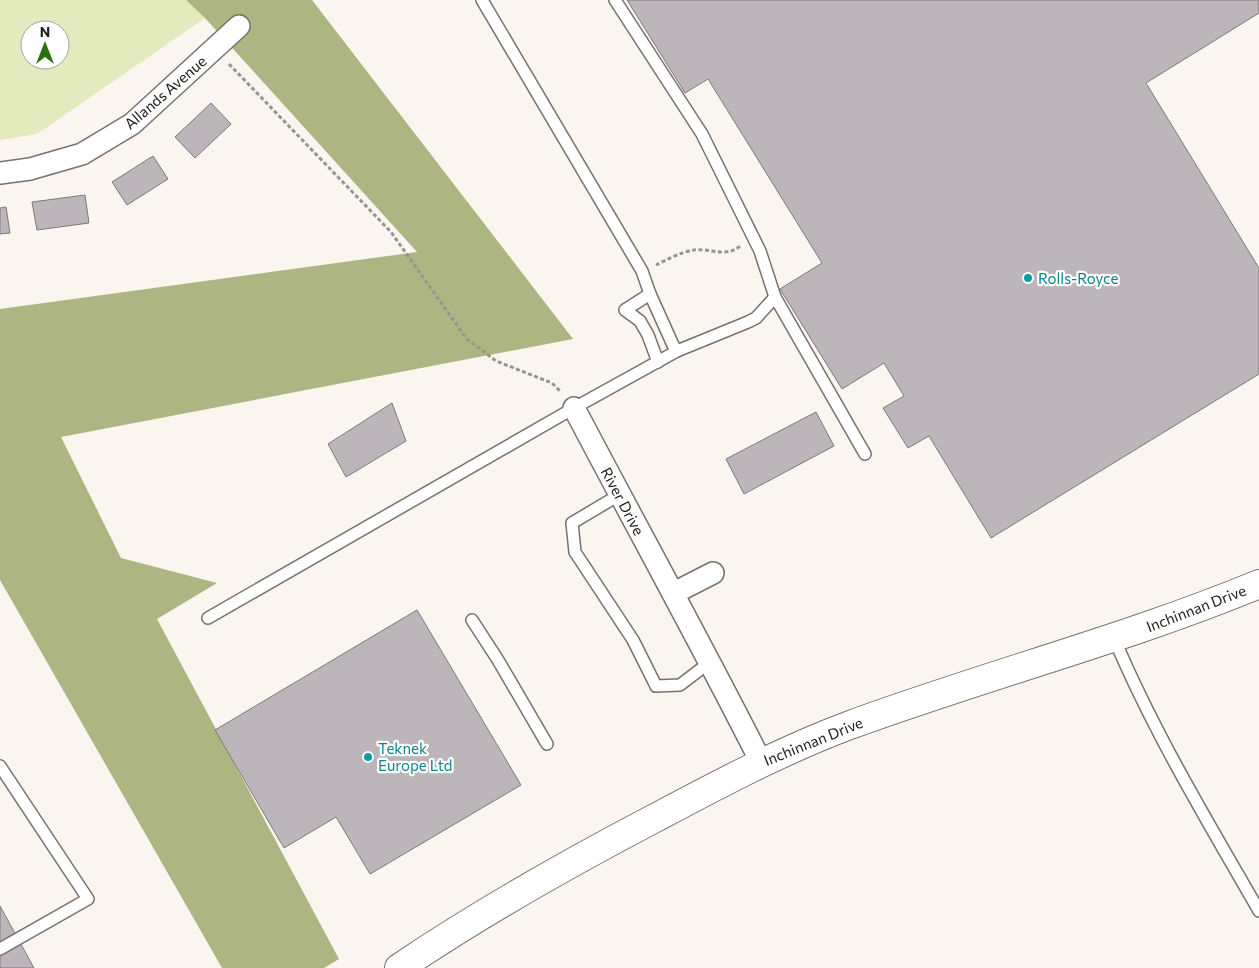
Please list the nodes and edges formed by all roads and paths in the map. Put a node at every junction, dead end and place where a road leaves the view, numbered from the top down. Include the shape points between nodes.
1 (482, 0) edge
2 (615, 0) edge
3 (239, 26) dead end
4 (215, 48) junction
5 (0, 173) edge
6 (721, 253) dead end
7 (642, 270) junction
8 (650, 294) junction
9 (775, 297) junction
10 (677, 351) junction
11 (658, 362) junction
12 (574, 408) junction
13 (865, 454) dead end
14 (620, 495) junction
15 (713, 573) dead end
16 (1259, 584) edge
17 (674, 594) junction
18 (208, 618) dead end
19 (472, 620) dead end
20 (1114, 638) junction
21 (710, 662) junction
22 (547, 744) dead end
23 (761, 762) junction
24 (0, 766) edge
25 (1259, 911) edge
26 (0, 949) edge
27 (399, 968) edge

1 - 7 lane
2 - 9 lane via 702,134 760,251
3 - 4 street, Allands Avenue
4 - 5 street, Allands Avenue via 132,124 82,154 30,169
4 - 12 path via 391,232 466,338 496,361 552,384
6 - 7 path via 693,250
7 - 8 lane
8 - 10 lane
8 - 11 lane via 625,310 640,321
9 - 10 lane via 756,318
9 - 13 lane
10 - 11 lane
11 - 12 lane
12 - 14 street, River Drive
12 - 18 lane
14 - 17 street, River Drive
14 - 21 lane via 572,523 575,552 633,640 656,686 680,685
15 - 17 street
16 - 20 street, Inchinnan Drive
17 - 21 street, River Drive
19 - 22 lane
20 - 23 street, Inchinnan Drive via 849,725
20 - 25 lane via 1131,679 1180,772
21 - 23 street, River Drive
23 - 27 street, Inchinnan Drive via 548,876 476,917
24 - 26 lane via 88,899

